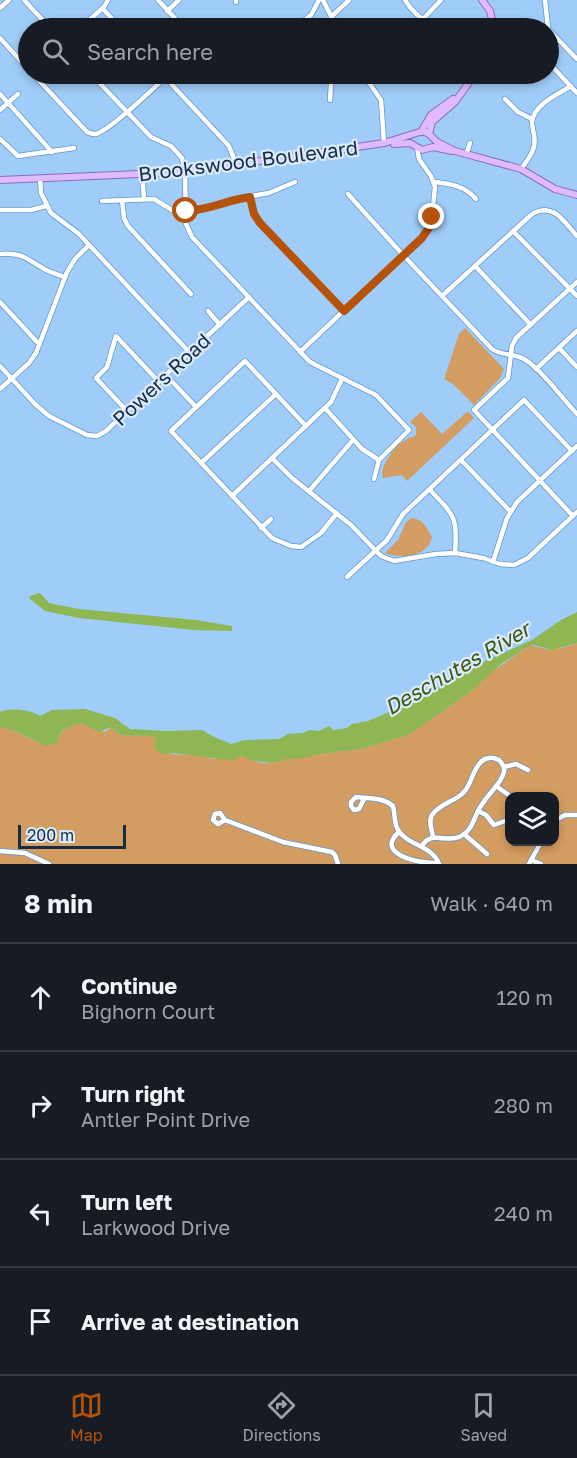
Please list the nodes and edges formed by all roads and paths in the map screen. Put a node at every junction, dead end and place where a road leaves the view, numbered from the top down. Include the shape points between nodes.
1 (9, 0) edge
2 (24, 0) edge
3 (108, 0) edge
4 (158, 0) edge
5 (179, 0) edge
6 (319, 0) edge
7 (323, 0) edge
8 (349, 0) edge
9 (405, 0) edge
10 (441, 0) edge
11 (482, 0) edge
12 (545, 0) edge
13 (0, 8) edge
14 (102, 8) junction
15 (168, 11) junction
16 (332, 17) joint
17 (41, 18) edge
18 (91, 18) edge
19 (112, 18) edge
20 (175, 18) edge
21 (307, 18) edge
22 (422, 18) edge
23 (424, 18) edge
24 (492, 18) edge
25 (547, 18) edge
26 (0, 38) edge
27 (559, 40) edge
28 (18, 58) edge
29 (577, 59) edge
30 (559, 73) edge
31 (42, 84) edge
32 (100, 84) edge
33 (157, 84) edge
34 (174, 84) edge
35 (331, 84) edge
36 (371, 84) edge
37 (468, 84) edge
38 (571, 86) junction
39 (18, 93) dead end
40 (577, 93) edge
41 (0, 94) edge
42 (459, 96) junction
43 (505, 99) dead end
44 (330, 100) dead end
45 (8, 103) junction
46 (0, 110) edge
47 (127, 112) junction
48 (532, 119) junction
49 (419, 133) junction
50 (431, 136) junction
51 (0, 139) edge
52 (386, 143) junction
53 (470, 143) dead end
54 (416, 146) junction
55 (74, 148) dead end
56 (428, 148) junction
57 (52, 152) junction
58 (455, 152) junction
59 (466, 156) junction
60 (236, 164) junction
61 (424, 166) junction
62 (521, 169) junction
63 (186, 172) junction
64 (142, 174) junction
65 (40, 178) junction
66 (0, 180) edge
67 (295, 182) dead end
68 (435, 182) junction
69 (348, 194) dead end
70 (577, 195) edge
71 (250, 197) junction
72 (144, 199) junction
73 (122, 200) junction
74 (476, 200) dead end
75 (102, 201) dead end
76 (46, 206) junction
77 (0, 210) edge
78 (186, 211) junction
79 (513, 231) junction
80 (577, 236) edge
81 (89, 245) junction
82 (0, 254) edge
83 (403, 255) junction
84 (475, 266) junction
85 (65, 277) junction
86 (577, 282) edge
87 (570, 289) junction
88 (191, 294) dead end
89 (442, 296) junction
90 (577, 296) edge
91 (249, 297) junction
92 (0, 302) edge
93 (208, 311) dead end
94 (344, 311) junction
95 (220, 325) junction
96 (531, 325) junction
97 (577, 331) edge
98 (39, 344) junction
99 (559, 348) junction
100 (300, 352) junction
101 (190, 353) junction
102 (511, 356) junction
103 (0, 366) edge
104 (577, 367) edge
105 (536, 369) junction
106 (166, 375) junction
107 (11, 379) junction
108 (342, 379) junction
109 (159, 382) junction
110 (0, 389) edge
111 (276, 393) junction
112 (196, 408) junction
113 (325, 408) junction
114 (127, 411) junction
115 (577, 414) edge
116 (306, 426) junction
117 (493, 430) junction
118 (353, 440) junction
119 (577, 447) edge
120 (572, 452) junction
121 (272, 458) junction
122 (379, 460) junction
123 (461, 460) junction
124 (201, 463) junction
125 (374, 479) dead end
126 (540, 481) junction
127 (430, 490) junction
128 (309, 491) junction
129 (232, 496) junction
130 (510, 512) junction
131 (337, 513) junction
132 (575, 514) edge
133 (271, 519) dead end
134 (261, 528) junction
135 (376, 551) junction
136 (455, 553) junction
137 (493, 562) junction
138 (347, 577) dead end
139 (504, 767) junction
140 (528, 770) dead end
141 (496, 786) junction
142 (505, 792) edge
143 (364, 799) dead end
144 (478, 811) junction
145 (577, 815) edge
146 (559, 819) edge
147 (225, 820) dead end
148 (505, 821) dead end
149 (399, 832) junction
150 (464, 834) junction
151 (433, 837) junction
152 (422, 846) junction
153 (539, 846) edge
154 (0, 851) edge
155 (487, 854) dead end
156 (530, 862) edge
157 (439, 863) edge
158 (49, 864) edge
159 (338, 864) edge
160 (541, 864) edge

1 - 13 street
2 - 17 street
3 - 14 street
4 - 15 street
5 - 15 street
6 - 21 street
7 - 16 street
8 - 16 street
9 - 22 street
10 - 23 street
11 - 24 main road
12 - 25 street
14 - 18 street
14 - 19 street
15 - 20 street
26 - 28 street
27 - 29 street
30 - 38 street
31 - 47 street via 93,134
32 - 47 street
33 - 47 street
34 - 60 street via 229,146
35 - 44 street
36 - 52 street via 381,100
37 - 42 main road
38 - 40 street
38 - 48 street via 544,103
39 - 45 street
41 - 45 street
42 - 49 main road via 430,115
42 - 50 main road via 432,122
43 - 48 street
45 - 46 street
45 - 57 street
47 - 63 street via 151,137 176,150
48 - 62 street via 535,146
49 - 50 main road
49 - 52 main road, Brookswood Boulevard
49 - 54 main road via 414,139
50 - 56 main road
50 - 58 main road
51 - 57 street via 17,156
52 - 54 main road, Brookswood Boulevard
52 - 60 main road, Brookswood Boulevard
53 - 59 street
54 - 56 main road, Brookswood Boulevard
54 - 61 street
55 - 57 street
56 - 58 main road
56 - 61 street via 423,156
58 - 59 main road
59 - 62 main road
60 - 63 main road, Brookswood Boulevard
61 - 68 street
62 - 70 main road via 555,189
63 - 64 main road, Brookswood Boulevard
63 - 78 street
64 - 65 main road, Brookswood Boulevard
64 - 72 street
65 - 66 main road, Brookswood Boulevard
65 - 76 street
67 - 71 street via 269,194
68 - 74 street via 466,189
68 - 83 street via 430,226
69 - 83 street
71 - 78 street
71 - 94 street via 260,223
72 - 73 street
72 - 78 street via 156,199 169,210
73 - 75 street
73 - 88 street via 128,226
76 - 77 street
76 - 81 street
78 - 91 street via 189,233
79 - 80 street via 544,209 555,213
79 - 84 street
79 - 87 street
81 - 85 street
81 - 101 street
82 - 85 street via 25,256
83 - 89 street
83 - 94 street
84 - 89 street
84 - 96 street
85 - 98 street
86 - 87 street
87 - 90 street
87 - 96 street
89 - 102 street via 492,349
91 - 95 street, Powers Road
91 - 100 street
92 - 98 street
93 - 95 street
94 - 100 street
95 - 101 street, Powers Road
96 - 102 street via 516,338
97 - 99 street
98 - 107 street via 33,358
99 - 104 street
99 - 105 street
100 - 108 street via 315,367
101 - 106 street, Powers Road
102 - 105 street via 523,358
102 - 117 street via 508,378 474,410
103 - 107 street, Powers Road
105 - 115 street
106 - 109 street, Powers Road
106 - 112 street
107 - 110 street
107 - 114 street, Powers Road via 49,416 87,435 102,434
108 - 113 street
108 - 122 street via 376,395 409,430
109 - 114 street, Powers Road
109 - 114 street via 116,336 107,367 96,378
111 - 112 street via 245,361
111 - 116 street
111 - 124 street
112 - 124 street via 171,431
113 - 116 street
113 - 118 street
116 - 121 street
117 - 120 street via 524,400
117 - 123 street
117 - 126 street
118 - 122 street
118 - 128 street
119 - 120 street
120 - 126 street
121 - 128 street
121 - 129 street
122 - 125 street
123 - 127 street
123 - 130 street
124 - 129 street
126 - 130 street
126 - 132 street
127 - 135 street via 404,514
127 - 136 street via 454,517
128 - 131 street
129 - 134 street
130 - 137 street
131 - 134 street via 321,533 301,547 272,538
131 - 135 street
132 - 137 street via 524,561 509,566
133 - 134 street
135 - 136 street via 394,561
135 - 138 street
136 - 137 street
139 - 140 street via 516,764
139 - 141 street
139 - 151 street via 495,758 480,763 464,792 431,816
141 - 142 street
141 - 144 street
143 - 149 street via 391,804
144 - 148 street via 486,814 494,825
144 - 150 street
145 - 146 street
147 - 159 street via 283,842 332,852
149 - 152 street
149 - 157 street via 392,843 399,855 423,864
150 - 151 street via 453,839
150 - 155 street
151 - 152 street
152 - 157 street
153 - 156 street
154 - 158 street via 25,853
156 - 160 street

